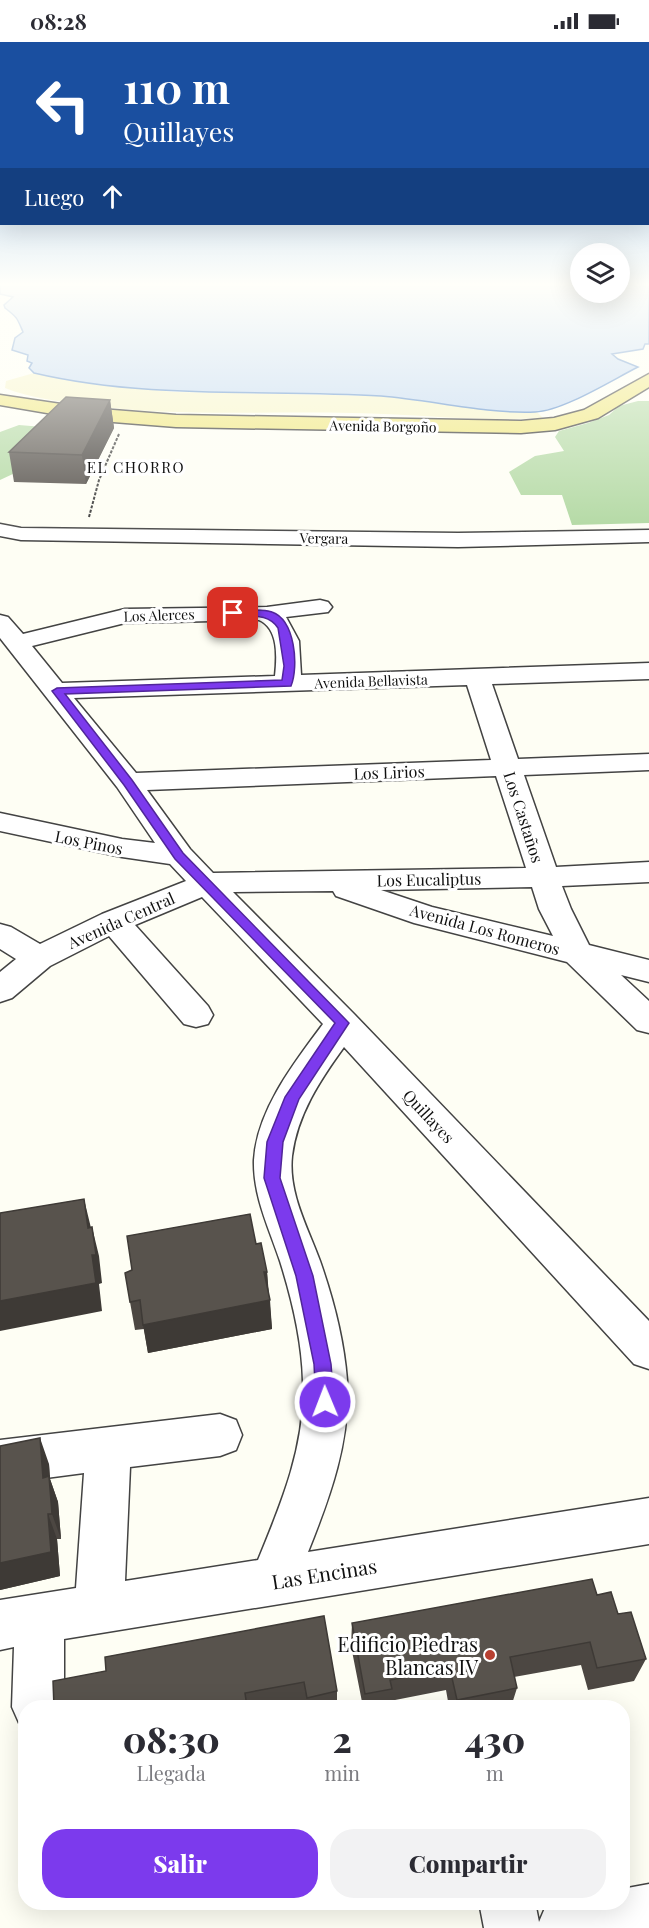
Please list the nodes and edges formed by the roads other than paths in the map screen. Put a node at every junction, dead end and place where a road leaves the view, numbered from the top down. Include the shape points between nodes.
1 (649, 380) edge
2 (0, 400) edge
3 (7, 533) edge
4 (649, 536) edge
5 (320, 607) dead end
6 (269, 614) junction
7 (0, 622) edge
8 (16, 655) edge
9 (649, 672) edge
10 (477, 677) junction
11 (287, 683) junction
12 (57, 691) junction
13 (649, 762) edge
14 (507, 768) junction
15 (128, 782) junction
16 (0, 822) edge
17 (179, 856) junction
18 (649, 872) edge
19 (544, 877) junction
20 (322, 881) junction
21 (208, 883) junction
22 (113, 921) junction
23 (0, 934) edge
24 (577, 953) junction
25 (39, 958) junction
26 (649, 971) edge
27 (0, 990) edge
28 (196, 1015) dead end
29 (649, 1021) edge
30 (342, 1023) junction
31 (649, 1350) edge
32 (220, 1435) dead end
33 (108, 1449) junction
34 (0, 1462) edge
35 (649, 1521) edge
36 (273, 1581) junction
37 (99, 1609) junction
38 (20, 1622) edge
39 (37, 1700) edge
40 (509, 1910) edge
41 (649, 1912) edge
42 (513, 1928) edge
43 (565, 1928) edge

1 - 2 main road, Avenida Borgoño via 591,414 531,427 448,428 126,417
3 - 4 street, Vergara via 458,540
5 - 6 street, Los Alerces
6 - 8 street, Los Alerces via 125,615
6 - 11 street via 283,628 290,666
7 - 8 street
8 - 12 street
9 - 10 street, Avenida Bellavista
10 - 11 street, Avenida Bellavista
10 - 14 street, Los Castaños
11 - 12 street, Avenida Bellavista
12 - 15 street
13 - 14 street, Los Lirios
14 - 15 street, Los Lirios
14 - 19 street, Los Castaños
15 - 17 street
16 - 17 street, Los Pinos
17 - 21 street
18 - 19 street, Los Eucaliptus
19 - 20 street, Los Eucaliptus
19 - 24 street, Los Castaños
20 - 21 street, Los Eucaliptus
20 - 24 street, Avenida Los Romeros via 425,916
21 - 22 street, Avenida Central
21 - 30 street, Quillayes
22 - 25 street, Avenida Central
22 - 28 street
23 - 25 street
24 - 26 street, Avenida Los Romeros
24 - 29 street
25 - 27 street, Avenida Central
30 - 31 street, Quillayes
30 - 36 street via 292,1097 275,1142 272,1178 305,1276 325,1380 324,1424 310,1489
32 - 33 street
33 - 34 street
33 - 37 street
35 - 36 street, Las Encinas
36 - 37 street, Las Encinas
37 - 38 street, Las Encinas
38 - 39 street
40 - 42 street
41 - 43 street

